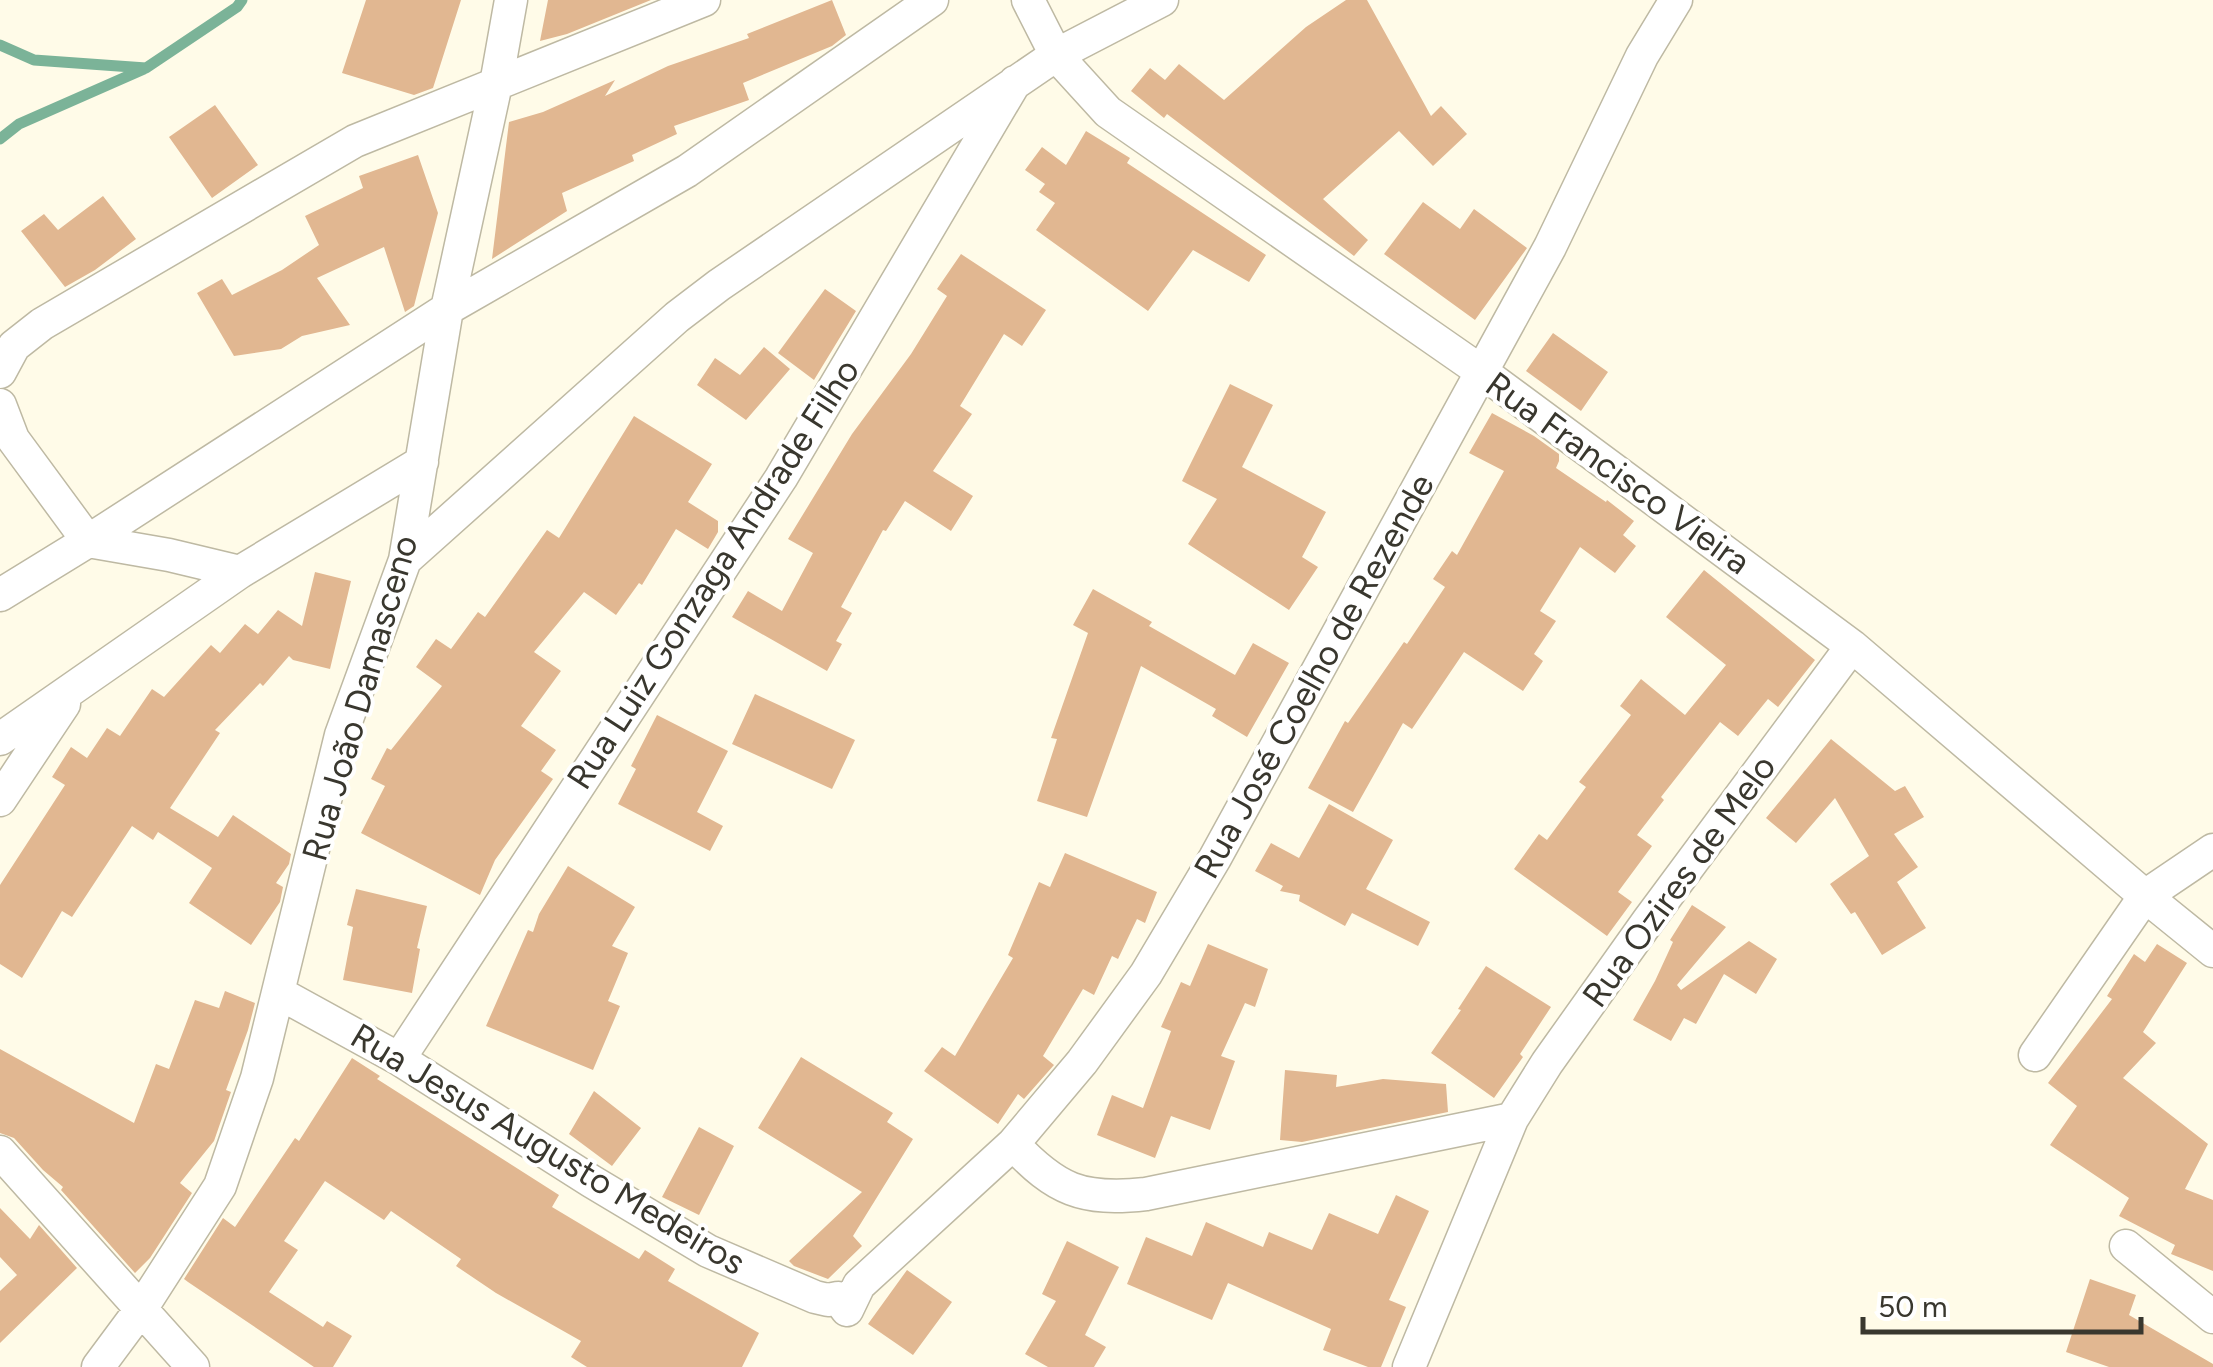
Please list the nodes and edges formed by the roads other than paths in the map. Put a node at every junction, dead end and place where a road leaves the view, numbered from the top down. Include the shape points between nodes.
1 (511, 0) edge
2 (704, 0) edge
3 (932, 0) edge
4 (1028, 0) edge
5 (1162, 0) edge
6 (1676, 0) edge
7 (1056, 55) junction
8 (1015, 82) junction
9 (496, 84) junction
10 (447, 309) junction
11 (0, 372) edge
12 (1482, 372) junction
13 (0, 405) edge
14 (422, 462) junction
15 (88, 541) junction
16 (405, 560) junction
17 (240, 572) junction
18 (0, 595) edge
19 (1852, 646) junction
20 (74, 689) junction
21 (0, 739) edge
22 (0, 800) edge
23 (2213, 850) edge
24 (2146, 896) junction
25 (2213, 951) edge
26 (279, 993) junction
27 (2035, 1055) dead end
28 (399, 1059) junction
29 (1512, 1119) junction
30 (1012, 1144) junction
31 (0, 1152) edge
32 (2126, 1246) dead end
33 (859, 1285) joint
34 (141, 1309) junction
35 (2213, 1317) edge
36 (98, 1367) edge
37 (194, 1367) edge
38 (1409, 1367) edge

1 - 9 street, Rua João Damasceno
2 - 9 street
3 - 10 street via 686,171
4 - 7 street, Rua Francisco Vieira
5 - 7 street
6 - 12 street, Rua José Coelho de Rezende
7 - 8 street
7 - 12 street, Rua Francisco Vieira via 1108,112
8 - 16 street via 677,317
8 - 28 street, Rua Luiz Gonzaga Andrade Filho via 781,478
9 - 10 street, Rua João Damasceno
9 - 11 street via 355,141 42,324 14,346
10 - 14 street, Rua João Damasceno
10 - 15 street
12 - 19 street, Rua Francisco Vieira
12 - 30 street, Rua José Coelho de Rezende via 1146,974
13 - 15 street via 13,439
14 - 16 street, Rua João Damasceno
14 - 17 street
15 - 17 street
15 - 18 street
16 - 26 street, Rua João Damasceno via 342,735
17 - 20 street
19 - 24 street, Rua Francisco Vieira
19 - 29 street, Rua Ozires de Melo via 1648,921
20 - 21 street
20 - 22 street
23 - 24 street
24 - 25 street, Rua Francisco Vieira
24 - 27 street
26 - 28 street, Rua Jesus Augusto Medeiros
26 - 34 street, Rua João Damasceno via 220,1186
28 - 33 street, Rua Jesus Augusto Medeiros via 708,1252 815,1297 838,1298 846,1310
29 - 30 street via 1114,1197 1056,1183
29 - 38 street, Rua Ozires de Melo
30 - 33 street, Rua José Coelho de Rezende
31 - 34 street
32 - 35 street
34 - 36 street, Rua João Damasceno
34 - 37 street

